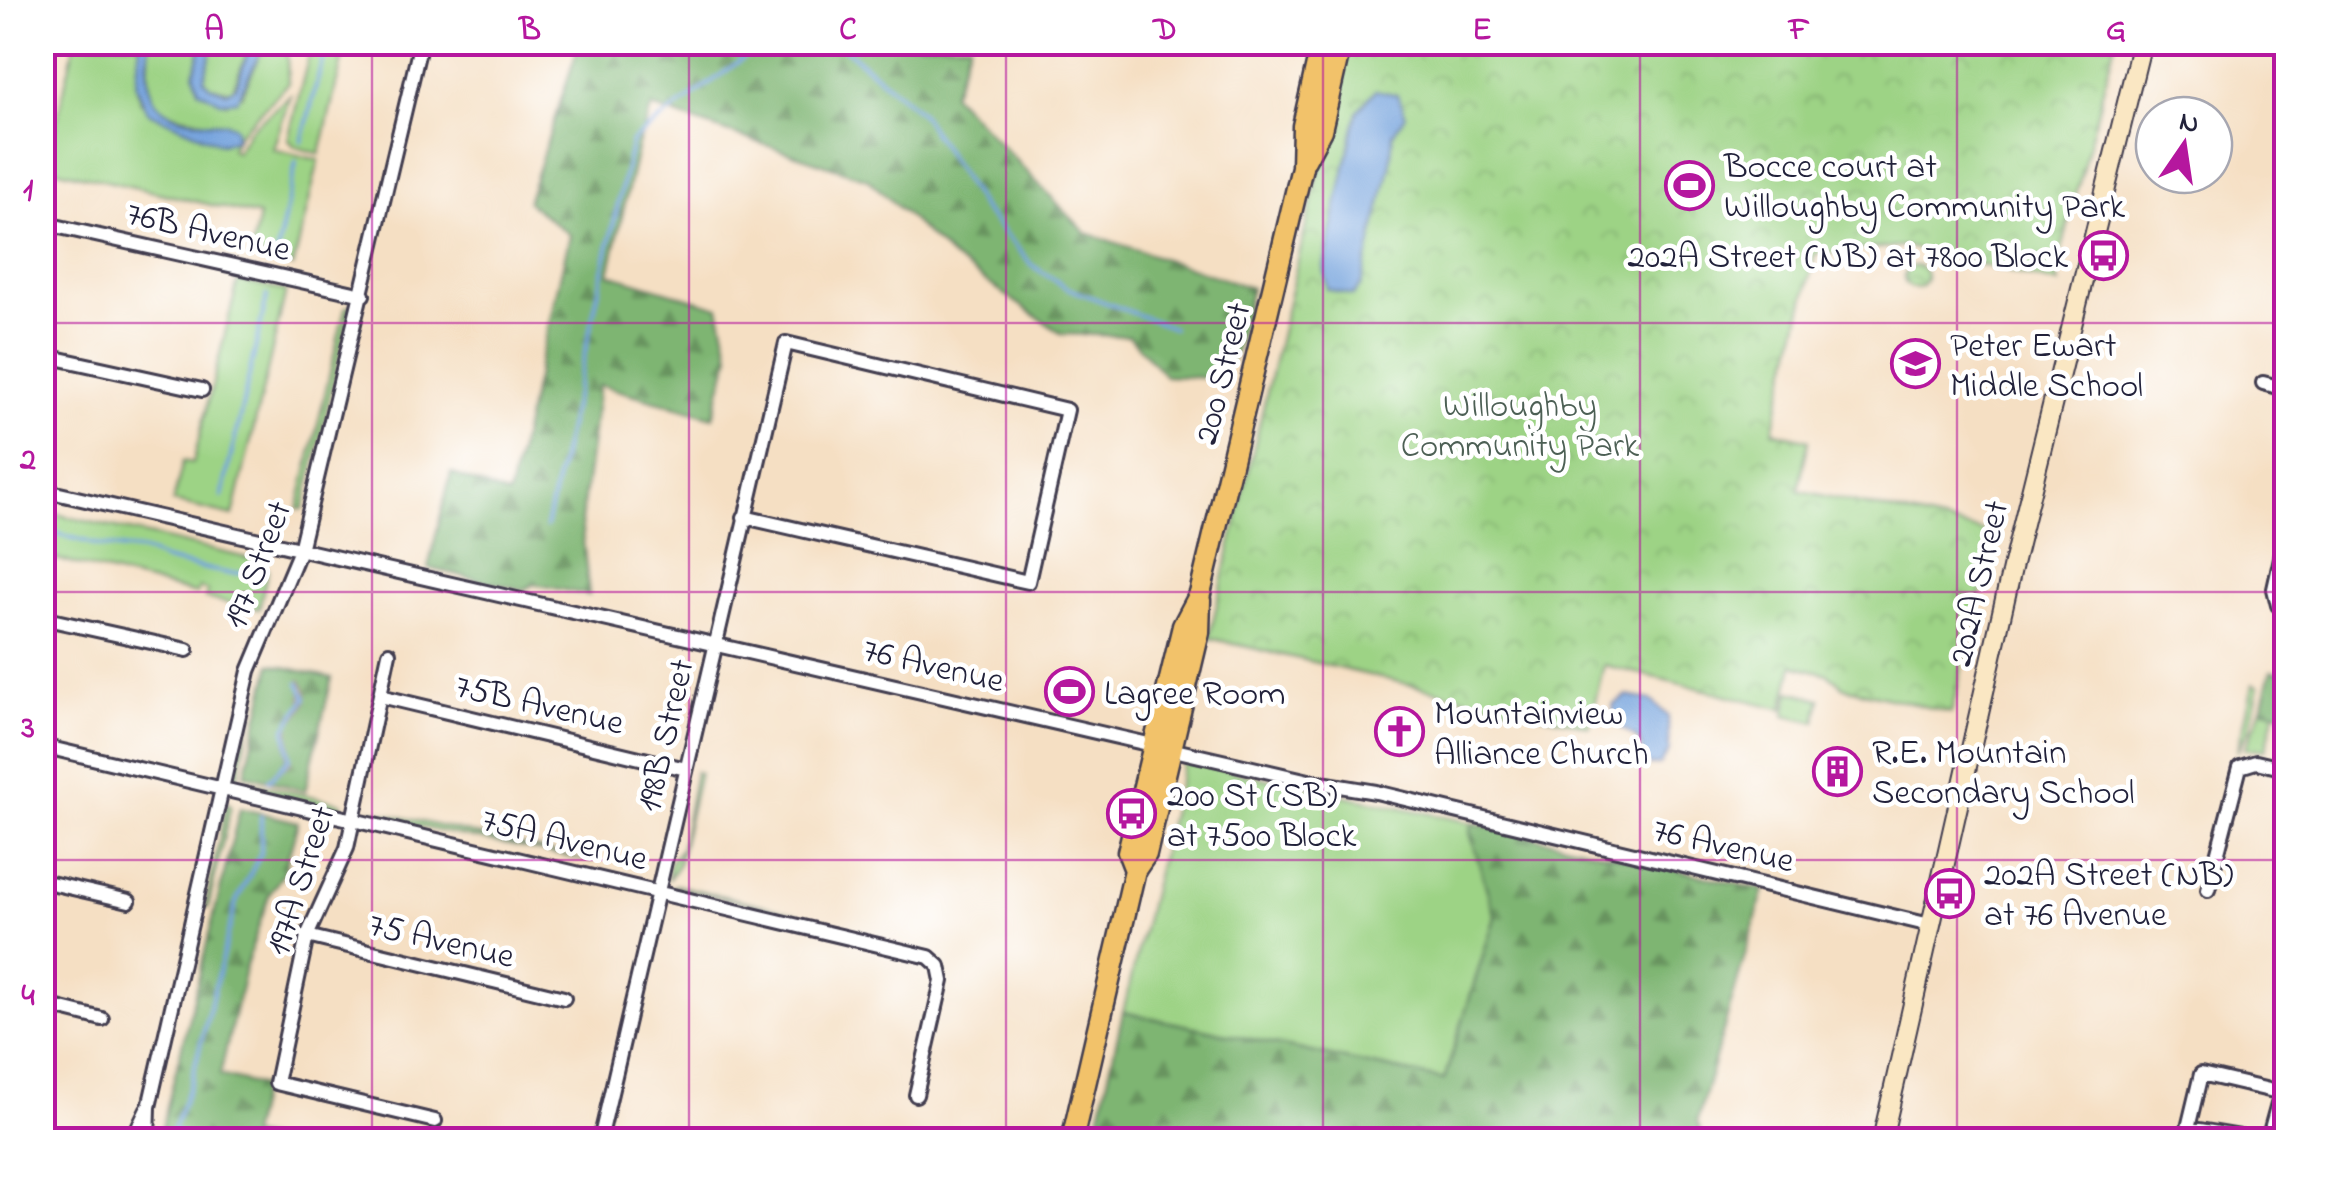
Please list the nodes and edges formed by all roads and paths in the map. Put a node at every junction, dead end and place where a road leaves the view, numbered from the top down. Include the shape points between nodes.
1 (421, 42) edge
2 (1322, 42) edge
3 (1340, 42) edge
4 (2142, 42) edge
5 (1302, 166) junction
6 (42, 223) edge
7 (363, 295) junction
8 (42, 355) edge
9 (2263, 383) dead end
10 (2286, 389) edge
11 (202, 390) dead end
12 (42, 490) edge
13 (744, 517) junction
14 (2286, 535) edge
15 (300, 550) junction
16 (2282, 606) edge
17 (42, 618) edge
18 (716, 646) junction
19 (187, 650) dead end
20 (389, 653) dead end
21 (380, 696) junction
22 (42, 746) edge
23 (1162, 747) junction
24 (686, 768) junction
25 (2286, 770) edge
26 (224, 788) junction
27 (353, 818) junction
28 (42, 881) edge
29 (2208, 890) dead end
30 (659, 892) junction
31 (128, 901) dead end
32 (1930, 924) junction
33 (307, 936) junction
34 (564, 998) dead end
35 (42, 1004) edge
36 (102, 1019) dead end
37 (2286, 1074) edge
38 (2282, 1093) junction
39 (916, 1095) dead end
40 (149, 1107) junction
41 (436, 1121) dead end
42 (42, 1138) edge
43 (2262, 1139) edge
44 (54, 1140) edge
45 (132, 1140) edge
46 (148, 1140) edge
47 (600, 1140) edge
48 (1072, 1140) edge
49 (1882, 1140) edge

1 - 7 street, 197 Street
2 - 5 main road, 200 Street via 1303,126
3 - 5 main road, 200 Street via 1320,130
4 - 32 main road, 202A Street
5 - 23 main road, 200 Street via 1200,594 1183,626
6 - 7 street, 76B Avenue
7 - 15 street, 197 Street
8 - 11 street
9 - 10 street
12 - 15 street, 76 Avenue
13 - 13 street, 198B Street via 786,343 1067,410 1028,582
13 - 18 street, 198B Street
14 - 16 street via 2274,590
15 - 18 street, 76 Avenue
15 - 26 street, 197 Street via 254,655
17 - 19 street
18 - 23 street, 76 Avenue
18 - 24 street, 198B Street
20 - 21 street, 197A Street
21 - 24 street, 75B Avenue
21 - 27 street, 197A Street
22 - 26 street, 75A Avenue
23 - 32 street, 76 Avenue
23 - 48 main road, 200 Street via 1128,852 1135,870
24 - 30 street, 198B Street
25 - 29 street via 2246,762 2237,774
26 - 27 street, 75A Avenue
26 - 40 street, 197 Street
27 - 30 street, 75A Avenue
27 - 33 street, 197A Street via 336,879
28 - 31 street
30 - 39 street, 75A Avenue via 933,959 941,989
30 - 47 street, 198B Street
32 - 49 main road, 202A Street
33 - 34 street, 75 Avenue
33 - 41 street, 197A Street via 276,1083
35 - 36 street
37 - 38 street
38 - 43 street
38 - 43 street via 2201,1074 2188,1128
40 - 45 street, 197 Street
40 - 46 street, 197 Street
42 - 44 street

